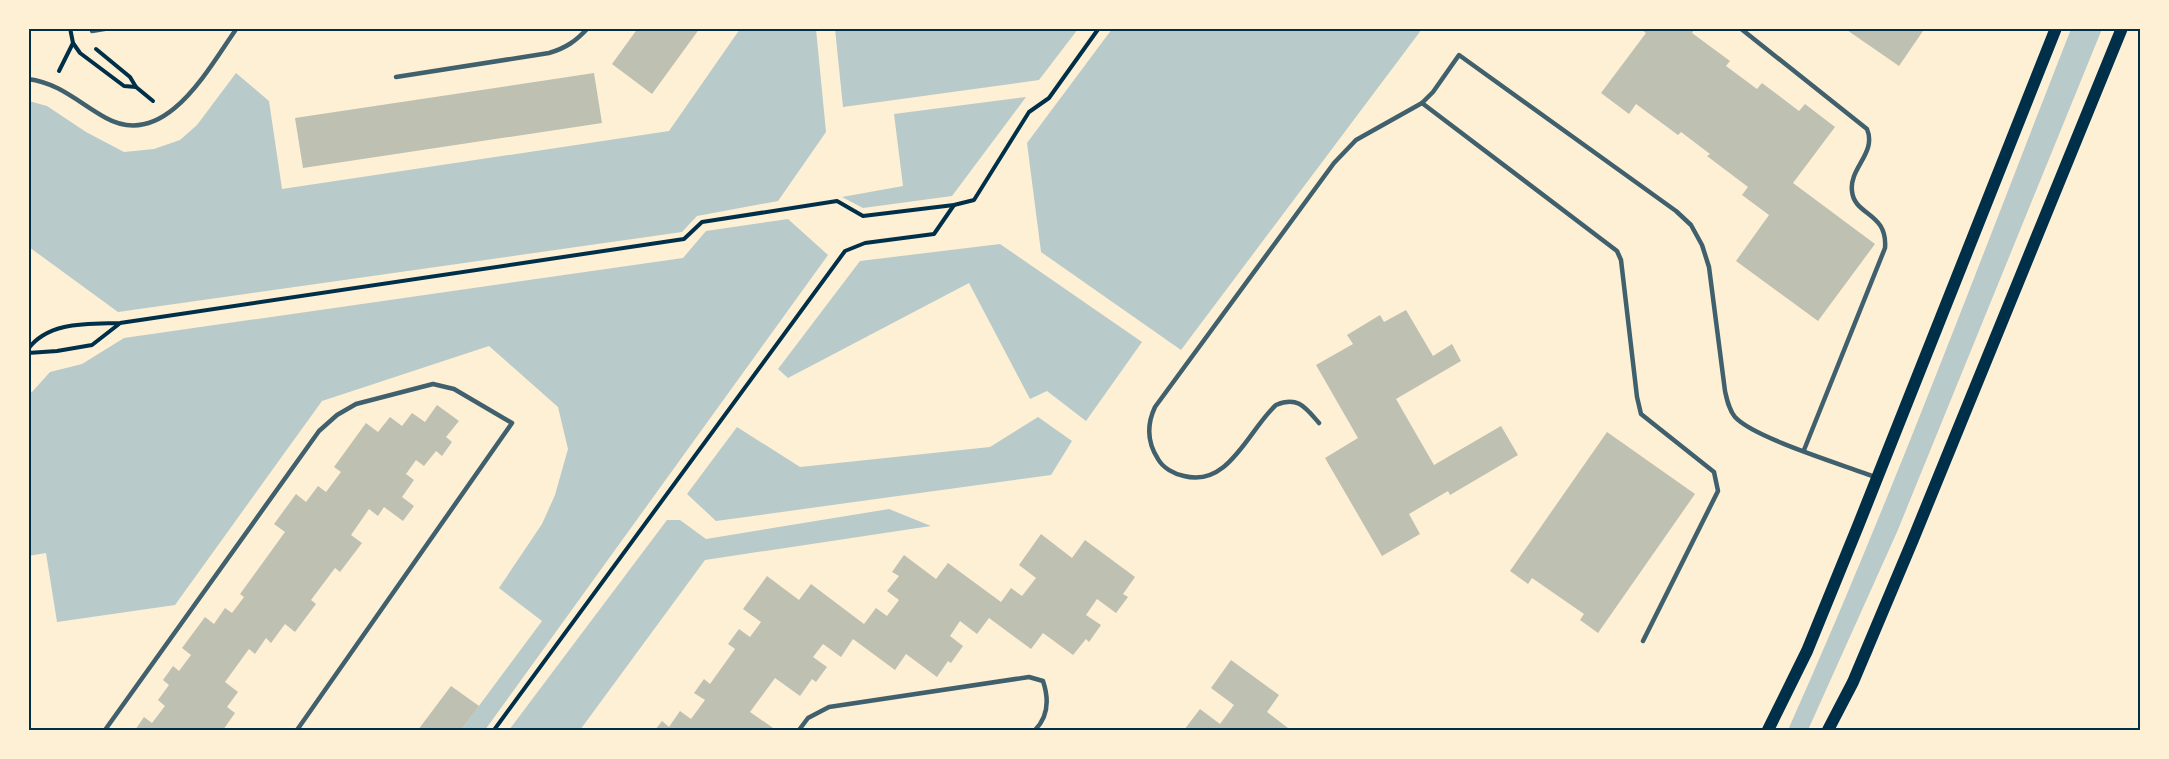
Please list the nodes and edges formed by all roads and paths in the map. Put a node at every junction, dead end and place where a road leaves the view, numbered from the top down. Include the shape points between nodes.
1 (70, 28) edge
2 (110, 28) edge
3 (237, 28) edge
4 (588, 28) edge
5 (1099, 28) edge
6 (1740, 28) edge
7 (2056, 28) edge
8 (2122, 28) edge
9 (92, 31) dead end
10 (73, 43) junction
11 (97, 50) dead end
12 (63, 62) dead end
13 (396, 77) dead end
14 (28, 79) edge
15 (136, 87) junction
16 (1422, 103) junction
17 (169, 113) junction
18 (954, 205) junction
19 (120, 323) junction
20 (28, 351) edge
21 (1319, 423) dead end
22 (1804, 450) junction
23 (1877, 478) junction
24 (1643, 641) dead end
25 (105, 730) edge
26 (297, 730) edge
27 (494, 730) edge
28 (799, 730) edge
29 (1035, 730) edge
30 (1768, 730) edge
31 (1828, 730) edge

1 - 10 path
2 - 9 lane
3 - 17 lane via 185,100
4 - 13 lane via 570,45 549,53
5 - 18 path via 1049,98 1029,112 974,200
6 - 22 lane via 1867,129 1870,143 1851,188 1857,204 1880,223 1886,240
7 - 23 main road
8 - 31 main road via 1912,542 1853,682
10 - 12 path
10 - 15 path via 80,53 124,86
11 - 15 path via 130,77
14 - 17 lane via 66,91 122,125 149,123
15 - 17 path
16 - 21 lane via 1356,140 1334,163 1155,406 1149,418 1149,433 1158,460 1167,469 1193,478 1210,475 1226,465 1276,405 1285,401 1303,405
16 - 22 lane via 1460,55 1676,211 1691,225 1709,267 1728,405 1751,429
16 - 24 lane via 1617,250 1641,414 1714,472 1718,491
18 - 19 path via 863,216 837,201 702,222 684,239
18 - 27 path via 934,234 865,243 845,251
19 - 20 path via 92,345
19 - 20 path via 51,330 36,339
22 - 23 lane
23 - 30 main road via 1807,651
25 - 26 lane via 319,431 356,405 433,384 454,389 512,423
28 - 29 lane via 808,718 829,707 1029,677 1043,681 1048,694 1047,711

